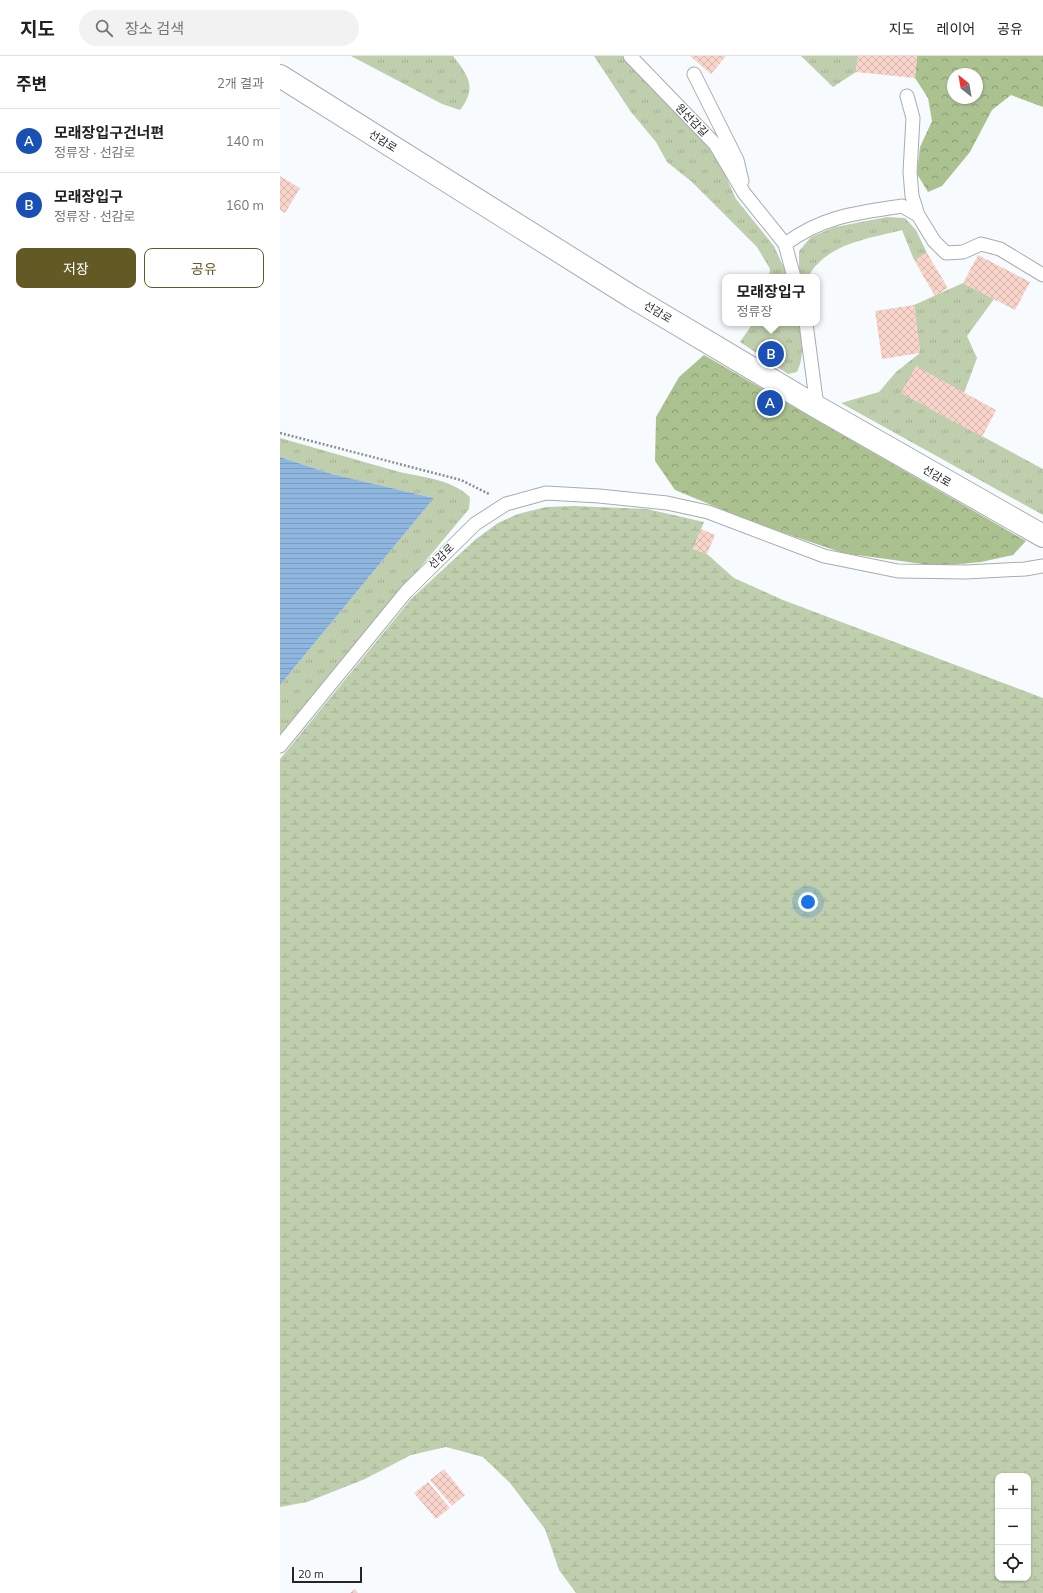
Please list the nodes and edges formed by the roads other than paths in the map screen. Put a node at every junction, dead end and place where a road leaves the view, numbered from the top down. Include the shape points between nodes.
1 (630, 56) edge
2 (694, 74) dead end
3 (280, 76) edge
4 (907, 96) dead end
5 (744, 193) junction
6 (918, 215) junction
7 (785, 244) junction
8 (793, 274) edge
9 (1043, 275) edge
10 (806, 326) edge
11 (817, 407) junction
12 (1043, 536) edge
13 (1043, 566) edge
14 (280, 746) edge

1 - 5 lane, 원선감길 via 715,144
2 - 5 lane, 원선감길 via 737,160
3 - 11 street, 선감로 via 632,297
4 - 6 lane via 913,118 912,196
5 - 7 lane, 원선감길
6 - 7 lane via 902,206 830,219 804,231
6 - 9 lane via 934,241 946,253 963,252 981,244 1000,249
7 - 8 lane, 원선감길
10 - 11 lane
11 - 12 street, 선감로
13 - 14 lane, 선감로 via 966,572 898,571 824,556 708,512 667,503 546,493 506,504 475,524 406,592

